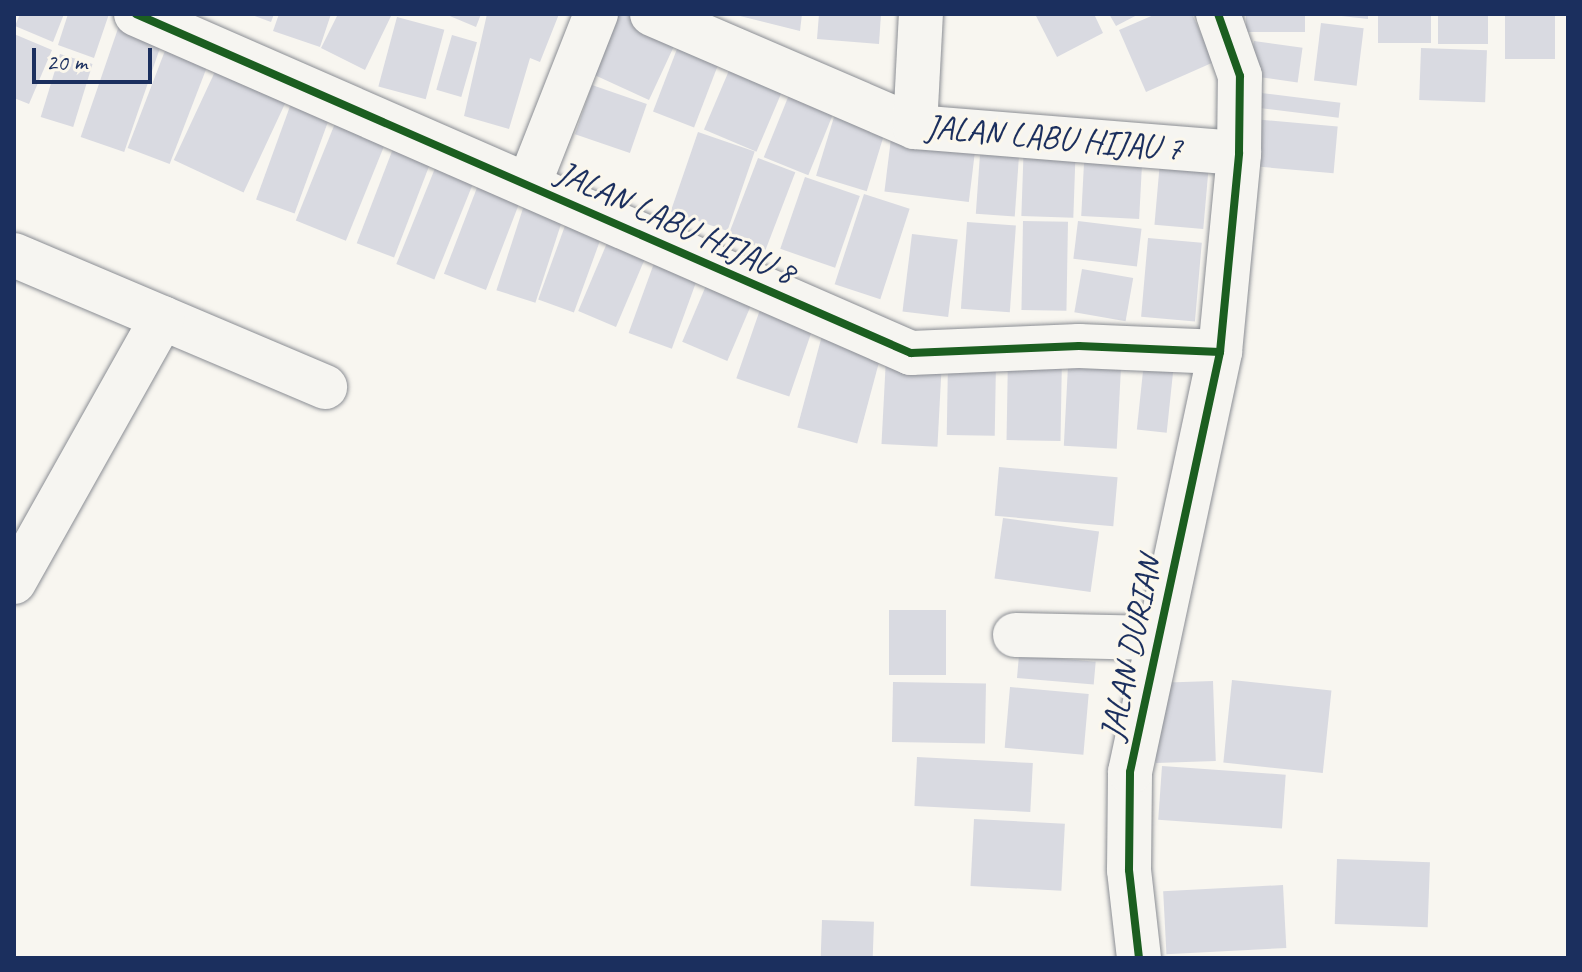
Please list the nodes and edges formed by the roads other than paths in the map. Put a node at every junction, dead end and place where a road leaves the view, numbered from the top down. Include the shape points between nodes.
1 (136, 14) edge
2 (596, 14) edge
3 (652, 14) edge
4 (921, 14) edge
5 (1218, 14) edge
6 (701, 25) edge
7 (915, 127) junction
8 (1239, 153) junction
9 (529, 184) junction
10 (14, 255) edge
11 (162, 318) junction
12 (1220, 352) junction
13 (325, 387) dead end
14 (14, 582) edge
15 (1015, 635) dead end
16 (1158, 638) junction
17 (1139, 958) edge

1 - 9 street, JALAN LABU HIJAU 8
2 - 9 street
3 - 6 street, JALAN LABU HIJAU 7
4 - 7 street
5 - 8 street, JALAN DURIAN via 1240,76
6 - 7 street, JALAN LABU HIJAU 7
7 - 8 street, JALAN LABU HIJAU 7
8 - 12 street, JALAN DURIAN
9 - 12 street, JALAN LABU HIJAU 8 via 911,353 1079,346
10 - 11 street
11 - 13 street
11 - 14 street
12 - 16 street, JALAN DURIAN
15 - 16 street
16 - 17 street, JALAN DURIAN via 1130,772 1129,870

